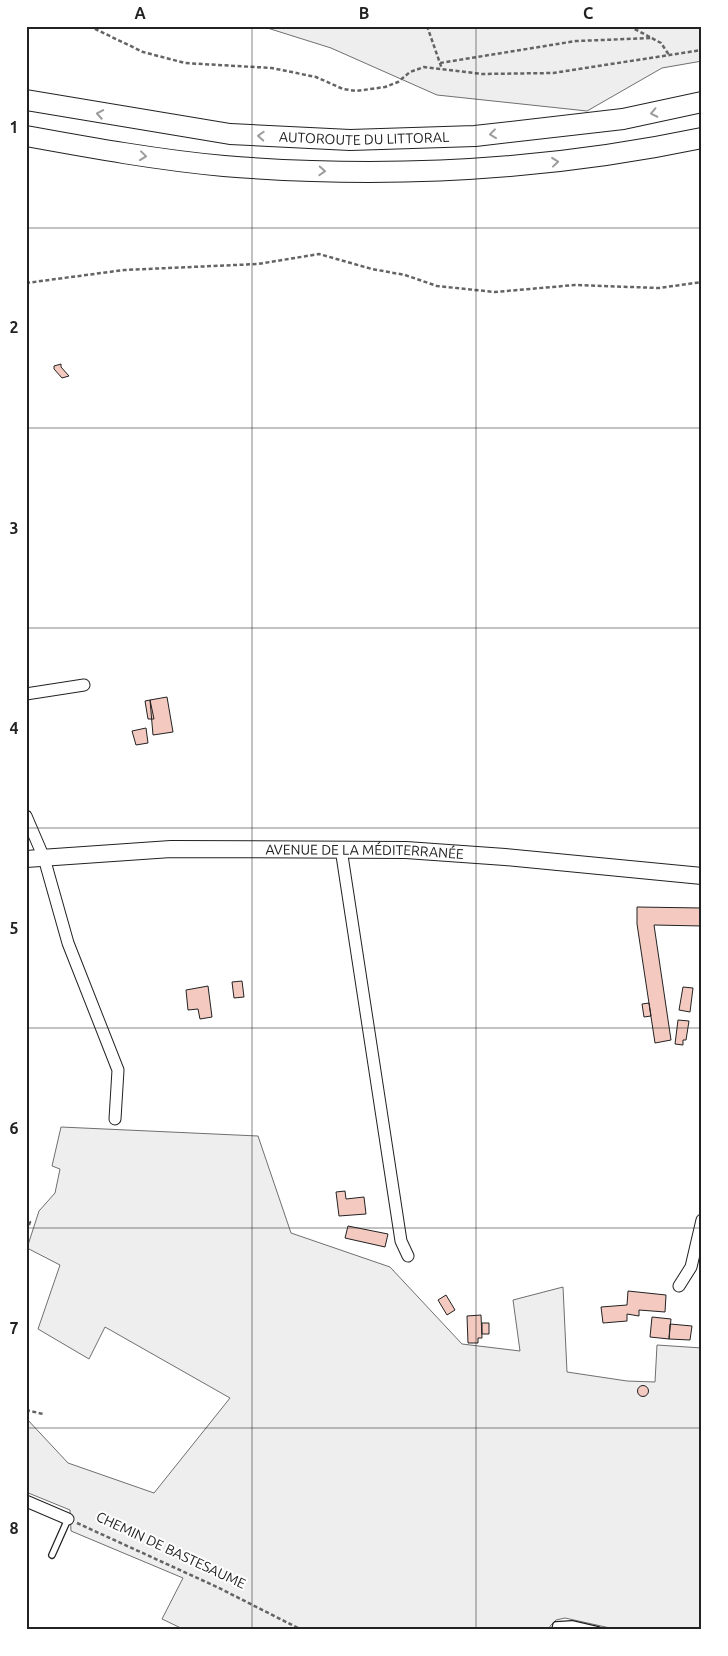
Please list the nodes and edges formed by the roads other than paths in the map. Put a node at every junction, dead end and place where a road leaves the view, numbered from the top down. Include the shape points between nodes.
1 (26, 100) edge
2 (702, 102) edge
3 (26, 136) edge
4 (702, 138) edge
5 (84, 686) dead end
6 (26, 694) edge
7 (26, 816) edge
8 (340, 849) junction
9 (44, 858) junction
10 (26, 859) edge
11 (702, 876) edge
12 (115, 1119) dead end
13 (702, 1220) edge
14 (408, 1256) dead end
15 (679, 1286) dead end
16 (26, 1501) edge
17 (68, 1519) joint
18 (52, 1555) dead end
19 (555, 1630) edge
20 (598, 1630) edge

2 -> 1 highway, AUTOROUTE DU LITTORAL via 623,119 474,136 350,140 230,134
3 -> 4 highway via 121,153 224,166 340,172 482,169 588,159
5 - 6 street
7 - 9 street
8 - 9 main road, AVENUE DE LA MÉDITERRANÉE via 171,849
8 - 11 main road, AVENUE DE LA MÉDITERRANÉE via 505,857
8 - 14 street via 402,1241
9 - 10 main road, AVENUE DE LA MÉDITERRANÉE
9 - 12 street via 68,943 118,1070
13 - 15 street via 691,1267
16 - 17 street
17 - 18 lane
19 - 20 lane via 556,1625 572,1624

